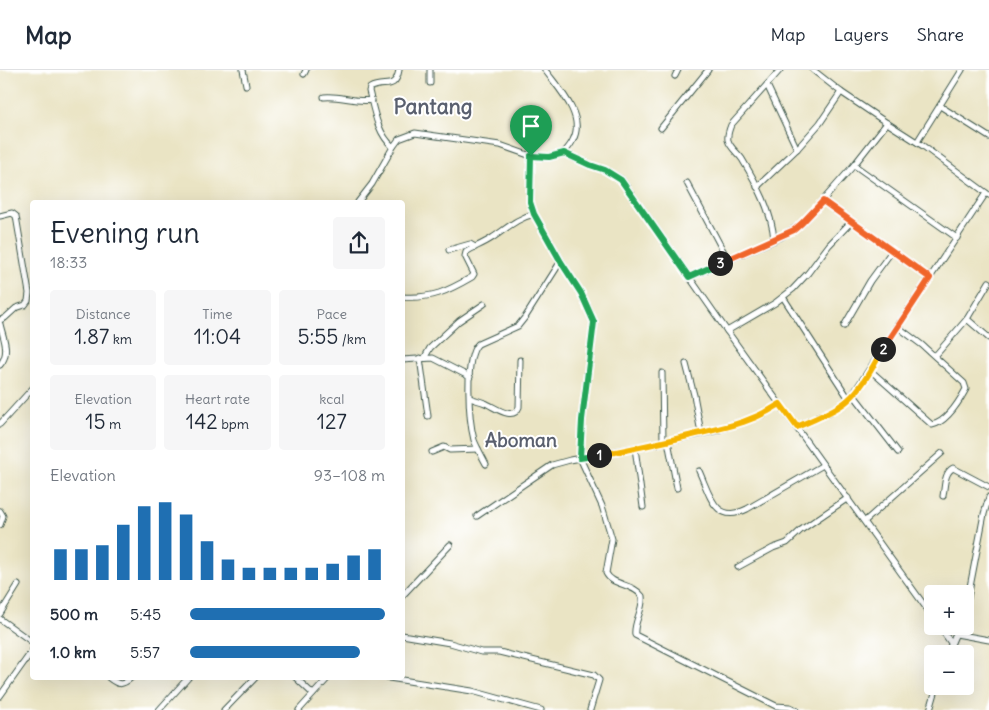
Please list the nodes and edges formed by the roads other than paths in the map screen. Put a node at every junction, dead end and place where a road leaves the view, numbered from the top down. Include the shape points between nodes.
1 (243, 70) edge
2 (399, 70) edge
3 (430, 70) edge
4 (545, 70) edge
5 (678, 70) edge
6 (708, 70) edge
7 (780, 70) edge
8 (813, 70) edge
9 (962, 70) edge
10 (674, 76) dead end
11 (430, 83) dead end
12 (246, 85) dead end
13 (767, 85) junction
14 (841, 92) junction
15 (324, 97) dead end
16 (372, 100) junction
17 (940, 106) junction
18 (887, 123) junction
19 (661, 128) dead end
20 (989, 137) edge
21 (917, 142) junction
22 (393, 147) junction
23 (797, 149) junction
24 (564, 153) junction
25 (531, 156) junction
26 (854, 165) junction
27 (687, 183) dead end
28 (757, 187) junction
29 (987, 194) edge
30 (360, 200) edge
31 (823, 201) junction
32 (534, 214) junction
33 (0, 216) edge
34 (851, 222) junction
35 (957, 238) junction
36 (774, 240) junction
37 (475, 247) junction
38 (449, 250) dead end
39 (892, 252) junction
40 (728, 260) junction
41 (561, 262) junction
42 (689, 277) junction
43 (930, 278) junction
44 (989, 282) edge
45 (405, 297) edge
46 (783, 297) junction
47 (484, 304) dead end
48 (967, 319) junction
49 (0, 320) edge
50 (0, 324) edge
51 (844, 326) dead end
52 (898, 327) junction
53 (727, 331) junction
54 (2, 335) edge
55 (989, 338) edge
56 (935, 356) junction
57 (422, 358) junction
58 (405, 360) edge
59 (520, 360) dead end
60 (686, 364) dead end
61 (0, 365) edge
62 (870, 370) junction
63 (662, 373) dead end
64 (470, 377) junction
65 (30, 392) edge
66 (851, 397) junction
67 (470, 398) junction
68 (780, 404) junction
69 (428, 416) dead end
70 (0, 424) edge
71 (797, 427) junction
72 (701, 433) junction
73 (666, 442) junction
74 (635, 448) junction
75 (478, 449) junction
76 (432, 452) dead end
77 (898, 452) dead end
78 (942, 453) dead end
79 (580, 458) junction
80 (486, 464) dead end
81 (823, 465) junction
82 (699, 471) dead end
83 (989, 487) edge
84 (677, 488) dead end
85 (943, 496) dead end
86 (989, 497) edge
87 (848, 498) junction
88 (643, 507) dead end
89 (0, 511) edge
90 (477, 516) dead end
91 (865, 521) junction
92 (0, 525) edge
93 (450, 545) dead end
94 (738, 567) dead end
95 (970, 585) edge
96 (18, 586) dead end
97 (405, 593) edge
98 (924, 605) edge
99 (0, 614) edge
100 (0, 619) edge
101 (945, 635) edge
102 (955, 635) edge
103 (962, 635) edge
104 (405, 636) edge
105 (989, 640) edge
106 (30, 641) edge
107 (951, 643) joint
108 (30, 654) edge
109 (111, 680) edge
110 (128, 680) edge
111 (186, 680) edge
112 (253, 680) edge
113 (298, 680) edge
114 (326, 680) edge
115 (402, 680) edge
116 (313, 694) junction
117 (934, 695) edge
118 (0, 696) edge
119 (159, 710) edge
120 (224, 710) edge
121 (298, 710) edge
122 (541, 710) edge
123 (590, 710) edge
124 (796, 710) edge
125 (930, 710) edge

1 - 12 street
2 - 16 street via 394,82 370,88
3 - 11 street
4 - 24 street via 574,115 575,135
5 - 10 street
6 - 19 street
7 - 13 street
8 - 14 street
9 - 17 street
13 - 23 street
13 - 28 street via 728,132 730,144
14 - 18 street
14 - 23 street
15 - 16 street
16 - 22 street via 381,131
17 - 20 street
17 - 21 street
18 - 21 street
18 - 26 street
21 - 29 street
22 - 25 street via 400,139 416,133 500,146
22 - 30 street
23 - 28 street
24 - 25 street via 549,157
24 - 42 street via 621,180
25 - 32 street via 530,202
26 - 31 street
26 - 35 street
27 - 40 street
28 - 36 street via 771,220
29 - 35 street
31 - 34 street
31 - 36 street via 802,223
32 - 37 street via 516,221
32 - 41 street
33 - 49 street via 12,213 16,216 29,293 25,305
34 - 39 street
34 - 46 street
35 - 43 street
36 - 40 street
37 - 38 street via 470,244
37 - 45 street via 465,254 474,274 472,277 428,297
39 - 43 street
39 - 51 street via 870,281
40 - 42 street
41 - 64 street via 518,326 474,348
41 - 79 street via 581,293 594,322
42 - 53 street
43 - 52 street
44 - 48 street
46 - 53 street
46 - 66 street
47 - 57 street via 459,321
48 - 55 street
48 - 56 street
50 - 54 street
52 - 56 street
52 - 62 street
53 - 68 street
54 - 61 street via 6,354
56 - 62 street via 966,386 938,423 932,424
57 - 58 street
57 - 64 street via 433,358
57 - 69 street
59 - 67 street via 517,412 500,411
60 - 72 street
62 - 66 street
63 - 73 street
64 - 67 street
65 - 70 street
66 - 71 street
66 - 77 street
67 - 75 street via 473,434
68 - 71 street
68 - 72 street via 748,421
71 - 81 street
72 - 73 street
73 - 74 street
73 - 84 street
74 - 79 street
74 - 88 street
75 - 76 street via 450,450 444,447
75 - 80 street
78 - 91 street
79 - 90 street via 552,465
79 - 124 street via 602,506 612,539 607,576 642,596 635,635 776,706
81 - 82 street via 738,514 721,512 715,506
81 - 87 street
83 - 85 street via 953,468 946,475
86 - 95 street
87 - 91 street
87 - 94 street via 787,543
89 - 92 street via 4,516
91 - 98 street
93 - 97 street
96 - 99 street
100 - 106 street
101 - 107 street
102 - 107 street
103 - 105 street
104 - 123 street via 481,652 499,652 594,675 599,680
108 - 118 street
109 - 110 street via 122,684
111 - 119 street
112 - 120 street
113 - 116 street
114 - 116 street
115 - 122 street via 472,691
116 - 121 street
117 - 125 street

